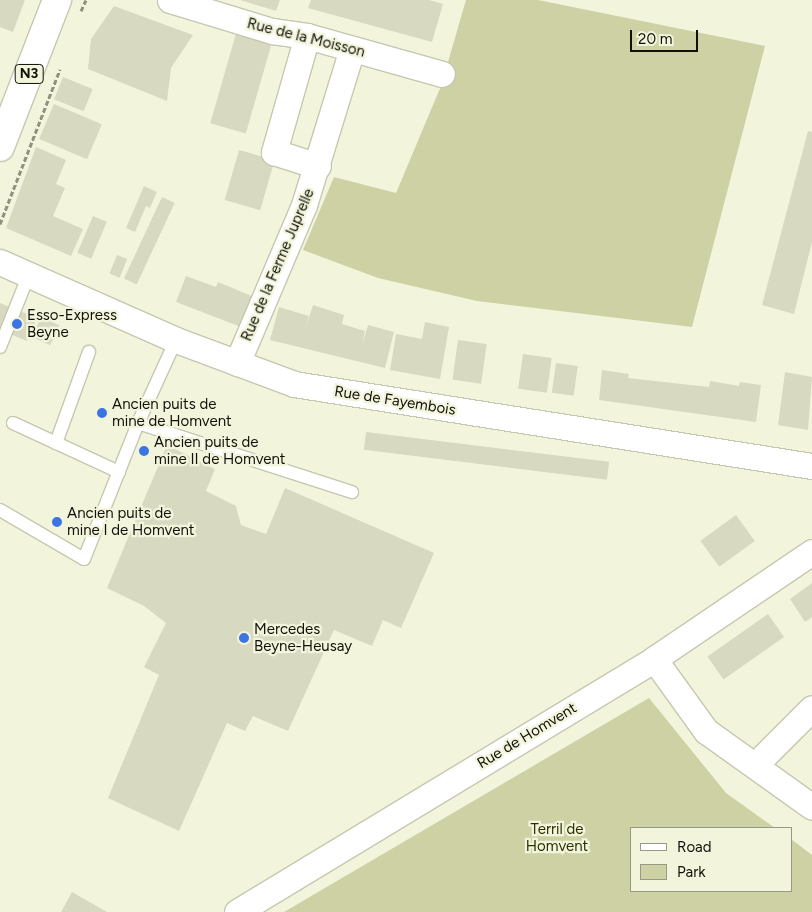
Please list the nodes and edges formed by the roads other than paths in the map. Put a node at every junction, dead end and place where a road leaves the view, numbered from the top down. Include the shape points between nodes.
1 (57, 0) edge
2 (170, 0) edge
3 (307, 36) junction
4 (352, 49) junction
5 (442, 74) dead end
6 (0, 147) edge
7 (318, 166) junction
8 (0, 262) edge
9 (29, 274) junction
10 (176, 340) junction
11 (0, 347) edge
12 (88, 352) dead end
13 (237, 363) junction
14 (138, 423) junction
15 (13, 424) dead end
16 (56, 443) junction
17 (812, 466) edge
18 (120, 472) junction
19 (352, 492) dead end
20 (0, 510) edge
21 (812, 552) edge
22 (654, 658) junction
23 (812, 708) edge
24 (756, 764) junction
25 (812, 807) edge
26 (237, 912) edge

1 - 6 main road, N3
2 - 3 street, Rue de la Moisson via 272,31
3 - 4 street, Rue de la Moisson
3 - 7 street via 274,152
4 - 5 street, Rue de la Moisson
4 - 7 street, Rue de la Ferme Juprelle
7 - 13 street, Rue de la Ferme Juprelle
8 - 9 street, Rue de Fayembois
9 - 10 street, Rue de Fayembois
9 - 11 lane
10 - 13 street, Rue de Fayembois
10 - 14 lane
12 - 16 lane
13 - 17 street, Rue de Fayembois via 294,384
14 - 18 lane
14 - 19 lane
15 - 16 lane
16 - 18 lane
18 - 20 lane via 84,559
21 - 22 street, Rue de Homvent
22 - 24 street via 706,731
22 - 26 street, Rue de Homvent
23 - 24 street
24 - 25 street

